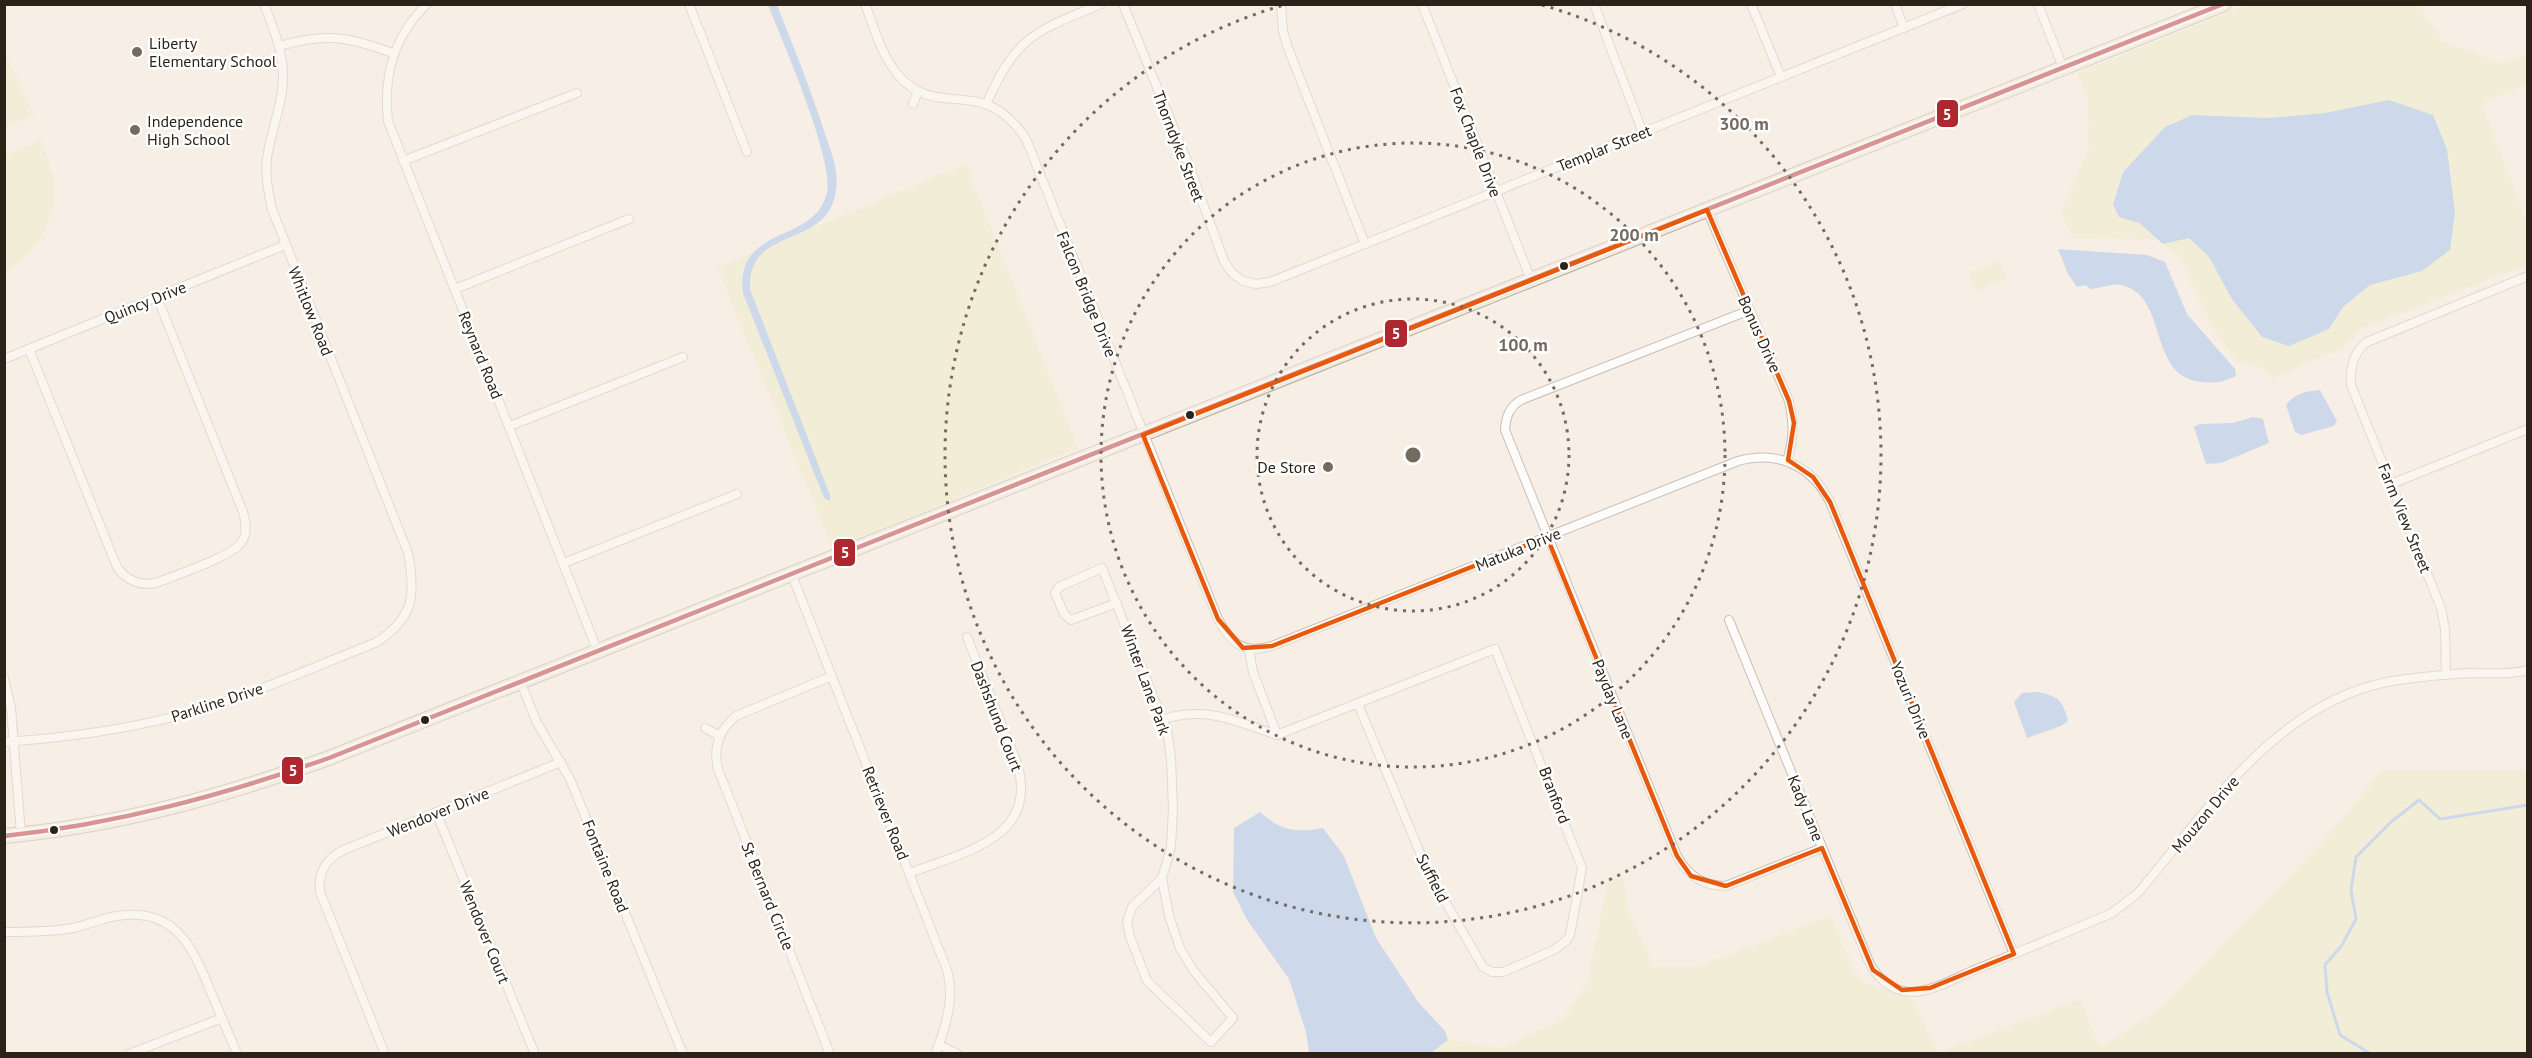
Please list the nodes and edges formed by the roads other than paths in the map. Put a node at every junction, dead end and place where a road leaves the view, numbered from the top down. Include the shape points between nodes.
1 (264, 4) edge
2 (427, 4) edge
3 (689, 4) edge
4 (865, 4) edge
5 (1101, 4) edge
6 (1123, 4) edge
7 (1281, 4) edge
8 (1422, 4) edge
9 (1594, 4) edge
10 (1751, 4) edge
11 (1895, 4) edge
12 (1963, 4) edge
13 (2038, 4) edge
14 (2224, 4) edge
15 (1904, 28) junction
16 (279, 46) junction
17 (393, 53) junction
18 (2063, 68) junction
19 (1781, 77) junction
20 (918, 91) junction
21 (577, 93) dead end
22 (987, 103) junction
23 (913, 104) dead end
24 (1643, 133) junction
25 (747, 152) dead end
26 (403, 161) junction
27 (1496, 191) junction
28 (1707, 210) junction
29 (629, 219) dead end
30 (1365, 244) junction
31 (285, 245) junction
32 (2528, 276) edge
33 (1531, 280) junction
34 (1243, 281) joint
35 (454, 289) junction
36 (158, 297) junction
37 (1750, 310) junction
38 (29, 349) junction
39 (683, 357) dead end
40 (4, 359) edge
41 (510, 426) junction
42 (2528, 429) edge
43 (1143, 435) junction
44 (1787, 461) junction
45 (2391, 484) junction
46 (737, 494) dead end
47 (1547, 537) junction
48 (564, 563) junction
49 (792, 575) junction
50 (1117, 603) junction
51 (408, 610) joint
52 (1729, 620) dead end
53 (967, 637) dead end
54 (1249, 650) junction
55 (598, 652) junction
56 (2528, 670) edge
57 (2445, 675) junction
58 (832, 676) junction
59 (4, 678) edge
60 (521, 683) junction
61 (1358, 704) junction
62 (1164, 719) junction
63 (705, 728) dead end
64 (1277, 735) junction
65 (720, 736) junction
66 (9, 741) edge
67 (561, 762) junction
68 (436, 812) junction
69 (21, 834) junction
70 (4, 836) edge
71 (1822, 848) junction
72 (910, 873) junction
73 (1162, 878) junction
74 (4, 933) edge
75 (1563, 945) joint
76 (2014, 954) junction
77 (1893, 987) joint
78 (222, 1018) junction
79 (937, 1049) edge
80 (534, 1052) dead end
81 (129, 1053) edge
82 (237, 1053) edge
83 (385, 1053) edge
84 (682, 1053) edge
85 (830, 1053) edge
86 (958, 1053) edge

1 - 16 street, Whitlow Road
2 - 17 street, Reynard Road via 401,35
3 - 25 street
4 - 20 street, Falcon Bridge Drive via 892,68
5 - 22 street via 1052,24 1019,46 997,78
6 - 34 street, Thorndyke Street via 1224,261
7 - 30 street via 1288,48
8 - 27 street, Fox Chaple Drive
9 - 24 street
10 - 19 street
11 - 15 street
12 - 15 street, Templar Street
13 - 18 street
14 - 18 main road
15 - 19 street, Templar Street
16 - 17 street via 313,38 343,37
16 - 31 street, Whitlow Road via 283,75 267,158 267,183 273,215
17 - 26 street, Reynard Road via 386,101 388,121
18 - 28 main road
19 - 24 street, Templar Street
20 - 22 street, Falcon Bridge Drive via 939,98
20 - 23 street
21 - 26 street
22 - 43 street, Falcon Bridge Drive via 1009,117 1026,139
24 - 27 street, Templar Street
26 - 35 street, Reynard Road
27 - 30 street, Templar Street
27 - 33 street, Fox Chaple Drive
28 - 33 main road
28 - 37 street, Bonus Drive
29 - 35 street
30 - 34 street, Templar Street via 1270,282
31 - 36 street, Quincy Drive
31 - 51 street, Whitlow Road via 408,553 414,581
32 - 45 street, Farm View Street via 2367,342 2356,353 2351,385
33 - 43 main road
35 - 41 street, Reynard Road
36 - 38 street, Quincy Drive
36 - 38 street via 246,524 244,537 236,547 156,583 134,582 114,561
37 - 44 street, Bonus Drive via 1789,401 1794,423
37 - 47 street, Payday Lane via 1514,404 1505,430
38 - 40 street, Quincy Drive
39 - 41 street
41 - 48 street, Reynard Road
42 - 45 street
43 - 49 main road
43 - 54 street, Falcon Bridge Drive via 1218,620 1232,639
44 - 47 street, Matuka Drive via 1764,456 1738,460
44 - 76 street, Yozuri Drive via 1813,477 1830,502
45 - 57 street, Farm View Street via 2444,619
46 - 48 street
47 - 54 street, Matuka Drive via 1272,646
47 - 71 street, Payday Lane via 1683,867 1703,882 1726,886
48 - 55 street, Reynard Road
49 - 55 main road
49 - 58 street, Retriever Road
50 - 50 street, Winter Lane Park via 1071,620 1055,593 1059,587 1102,568
50 - 62 street, Winter Lane Park
51 - 66 street, Parkline Drive via 394,629 375,643 240,696 116,730
52 - 71 street, Kady Lane
53 - 72 street, Dashshund Court via 1017,763 1022,783 1020,805 1010,824 995,837
54 - 64 street via 1253,672
55 - 60 main road
56 - 57 street, Mouzon Drive
57 - 76 street, Mouzon Drive via 2384,683 2352,692 2298,720 2248,763 2126,904
58 - 65 street via 742,713 727,724
58 - 72 street, Retriever Road
59 - 66 street via 11,708
60 - 67 street, Fontaine Road via 536,722
60 - 69 main road via 262,782 126,818
61 - 64 street
61 - 75 street, Suffield via 1428,872 1483,967 1503,972
61 - 75 street, Branford via 1494,649 1581,862 1570,935
62 - 64 street via 1193,713 1216,715
62 - 73 street, Winter Lane Park via 1171,758 1173,808 1171,847
63 - 65 street
65 - 85 street, St Bernard Circle via 718,769
66 - 69 street
67 - 68 street, Wendover Drive
67 - 84 street, Fontaine Road
68 - 80 street, Wendover Court
68 - 83 street, Wendover Drive via 341,850 321,870 320,892
69 - 70 main road
71 - 77 street, Kady Lane via 1869,962 1878,978
72 - 79 street, Retriever Road via 950,981 950,1006
73 - 73 street, Winter Lane Park via 1132,907 1127,922 1130,937 1147,981 1210,1042 1233,1018 1207,989 1180,948
74 - 78 street via 74,928 119,916 157,918 189,943
76 - 77 street, Mouzon Drive via 1930,988 1912,992
78 - 81 street
78 - 82 street
79 - 86 street

